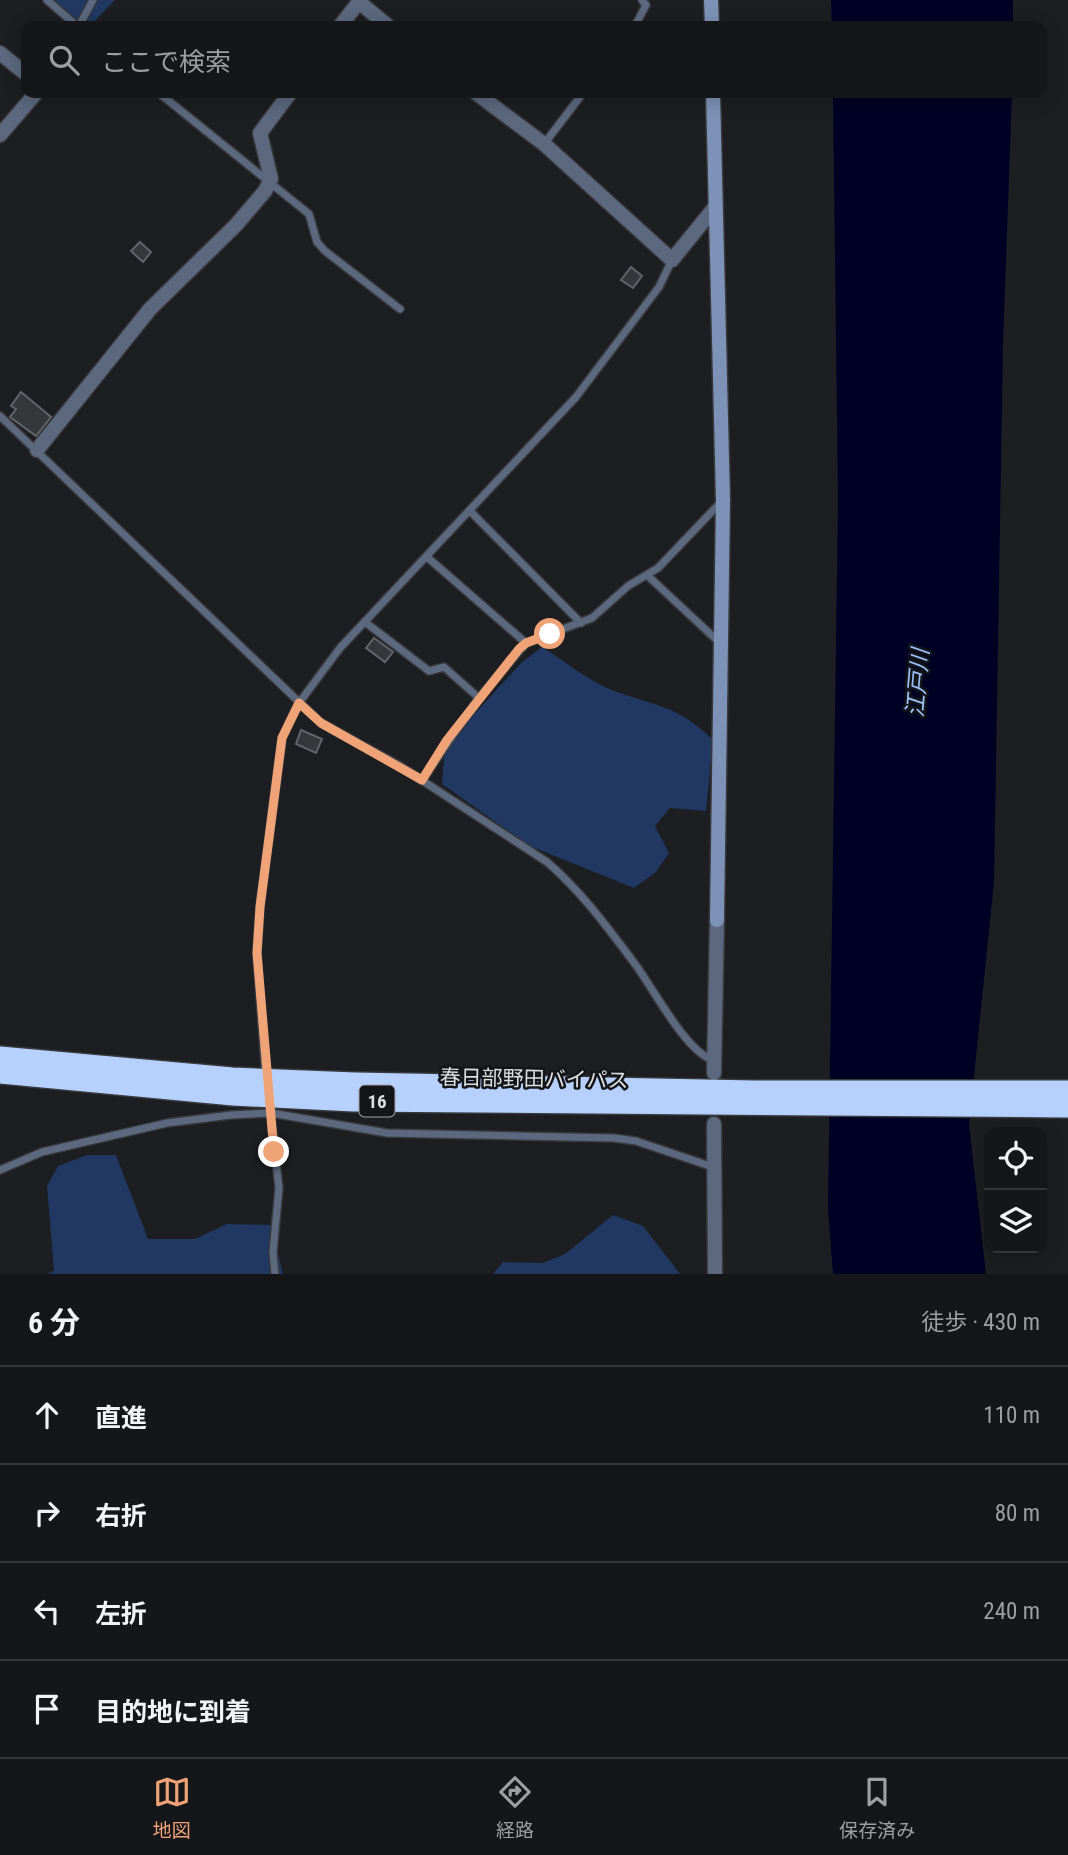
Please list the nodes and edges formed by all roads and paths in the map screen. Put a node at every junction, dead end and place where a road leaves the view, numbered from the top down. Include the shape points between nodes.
1 (47, 0) edge
2 (93, 0) edge
3 (642, 0) edge
4 (711, 0) edge
5 (359, 1) edge
6 (72, 21) edge
7 (81, 21) edge
8 (344, 21) edge
9 (382, 21) edge
10 (638, 21) edge
11 (712, 21) edge
12 (0, 53) edge
13 (21, 70) edge
14 (32, 98) edge
15 (165, 98) edge
16 (286, 98) edge
17 (483, 98) edge
18 (579, 98) edge
19 (713, 98) edge
20 (1, 133) edge
21 (544, 144) junction
22 (270, 183) junction
23 (715, 207) junction
24 (672, 260) junction
25 (400, 309) dead end
26 (0, 416) edge
27 (37, 450) junction
28 (723, 500) junction
29 (471, 512) junction
30 (427, 557) junction
31 (648, 576) junction
32 (365, 622) junction
33 (582, 623) junction
34 (526, 643) junction
35 (720, 643) junction
36 (479, 698) junction
37 (299, 703) junction
38 (422, 780) junction
39 (0, 1057) edge
40 (713, 1067) joint
41 (0, 1073) edge
42 (1068, 1091) edge
43 (269, 1096) junction
44 (754, 1099) junction
45 (1068, 1107) edge
46 (714, 1124) dead end
47 (713, 1167) junction
48 (0, 1170) edge
49 (275, 1274) edge
50 (715, 1274) edge

1 - 6 lane
2 - 7 lane
3 - 10 lane via 646,5
4 - 11 street
5 - 8 street
5 - 9 street
12 - 13 street
14 - 20 street
15 - 22 lane
16 - 22 street via 260,133
17 - 21 street
18 - 21 lane
19 - 23 street
21 - 24 street
22 - 25 lane via 309,214 317,242 325,251
22 - 27 street via 236,225 150,309
23 - 24 street
23 - 28 street
24 - 29 lane via 659,286 576,397
26 - 27 lane
27 - 37 lane
28 - 31 lane
28 - 35 street
29 - 30 lane
29 - 33 lane
30 - 32 lane
30 - 34 lane
31 - 33 lane
31 - 35 lane
32 - 36 lane via 429,671 444,667
32 - 37 lane
33 - 34 lane
34 - 36 lane
35 - 40 street
36 - 38 lane
37 - 38 lane via 321,723
37 - 43 lane via 282,738 260,907 257,953
38 - 40 lane via 563,876 634,962 694,1049
39 - 43 highway, 春日部野田バイパス / 16
41 - 43 highway, 春日部野田バイパス / 16
42 - 44 highway, 春日部野田バイパス / 16
43 - 44 highway, 春日部野田バイパス / 16 via 354,1101
43 - 47 lane via 387,1133 614,1138
43 - 48 lane via 43,1152
43 - 49 lane via 279,1188
44 - 45 highway, 春日部野田バイパス / 16
46 - 47 street
47 - 50 street

